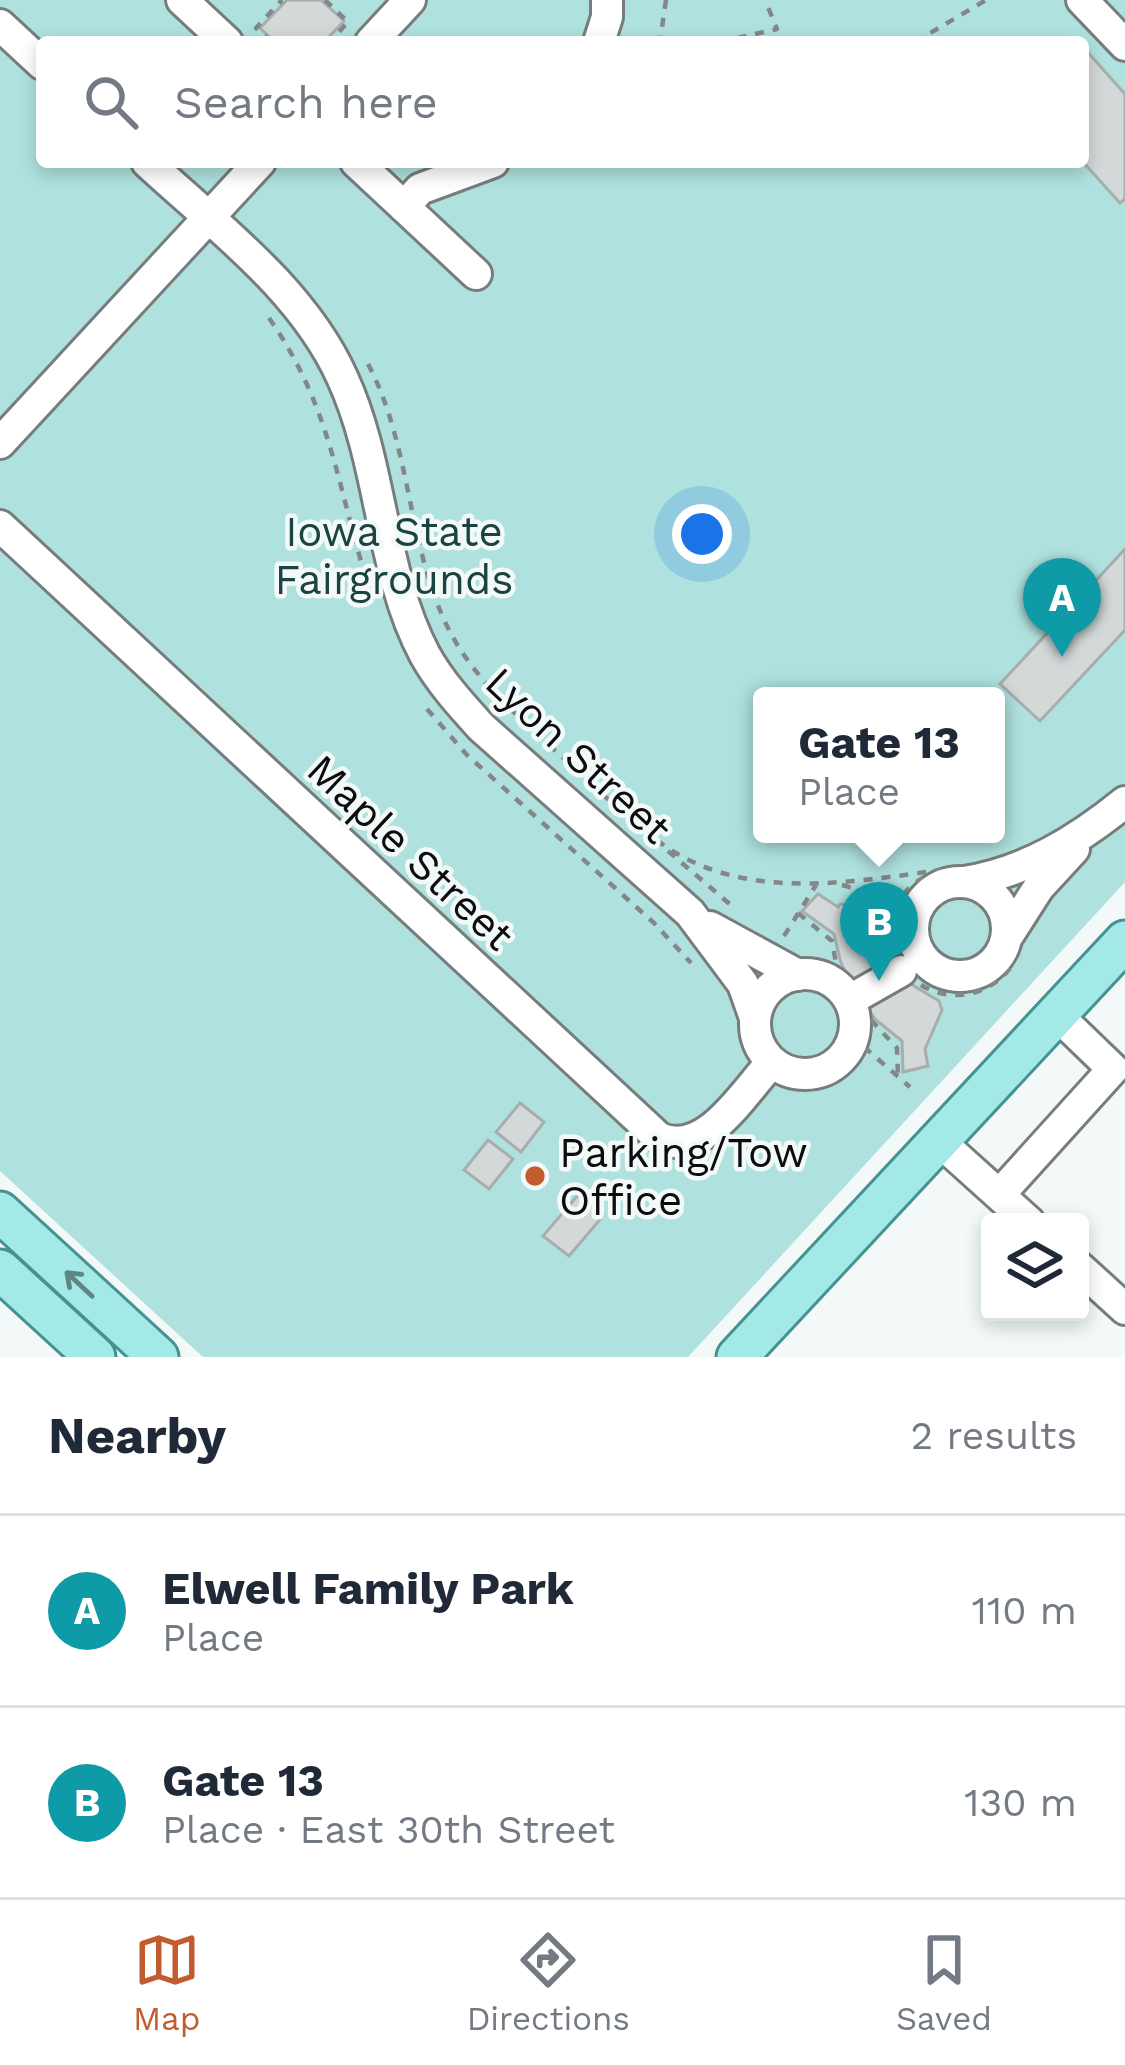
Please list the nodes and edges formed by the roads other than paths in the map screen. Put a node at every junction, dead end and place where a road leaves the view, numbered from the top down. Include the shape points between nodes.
1 (182, 0) edge
2 (410, 0) edge
3 (608, 0) edge
4 (1082, 0) edge
5 (0, 25) edge
6 (221, 36) edge
7 (386, 36) edge
8 (601, 36) edge
9 (1125, 45) edge
10 (36, 58) edge
11 (153, 168) edge
12 (254, 168) edge
13 (362, 168) edge
14 (477, 168) edge
15 (404, 207) junction
16 (207, 218) junction
17 (476, 274) dead end
18 (0, 443) edge
19 (0, 526) edge
20 (1125, 802) edge
21 (1099, 823) junction
22 (952, 876) junction
23 (690, 914) junction
24 (1007, 937) junction
25 (1125, 941) edge
26 (901, 971) dead end
27 (798, 975) junction
28 (852, 995) road end
29 (1056, 1014) junction
30 (755, 1018) junction
31 (772, 1062) junction
32 (1119, 1074) edge
33 (938, 1140) junction
34 (999, 1195) junction
35 (0, 1212) edge
36 (1019, 1213) edge
37 (0, 1270) edge
38 (1089, 1276) edge
39 (1125, 1309) edge
40 (94, 1357) edge
41 (158, 1357) edge
42 (737, 1357) edge

1 - 6 street
2 - 7 street
3 - 8 street
4 - 9 street
5 - 10 street
11 - 16 street, Lyon Street
12 - 16 street
13 - 15 street
14 - 15 street via 420,189
15 - 17 street
16 - 18 street
16 - 23 street, Lyon Street via 296,305 341,375 366,434 406,610 452,695
19 - 31 street, Maple Street via 659,1138 700,1138
20 - 21 street
21 - 22 street via 996,877
21 - 24 street via 1039,887
22 - 24 street via 992,894
22 - 24 street via 915,914 923,958 964,977 992,964
23 - 27 street
23 - 30 street via 734,969
25 - 29 main road
26 - 28 street
27 - 30 street via 770,989
27 - 31 street via 815,975 843,992 853,1039 819,1072
29 - 32 street
29 - 33 main road
30 - 31 street
32 - 34 street
33 - 34 street
33 - 42 main road
34 - 36 street
41 -> 35 main road
37 - 40 main road
38 - 39 street

